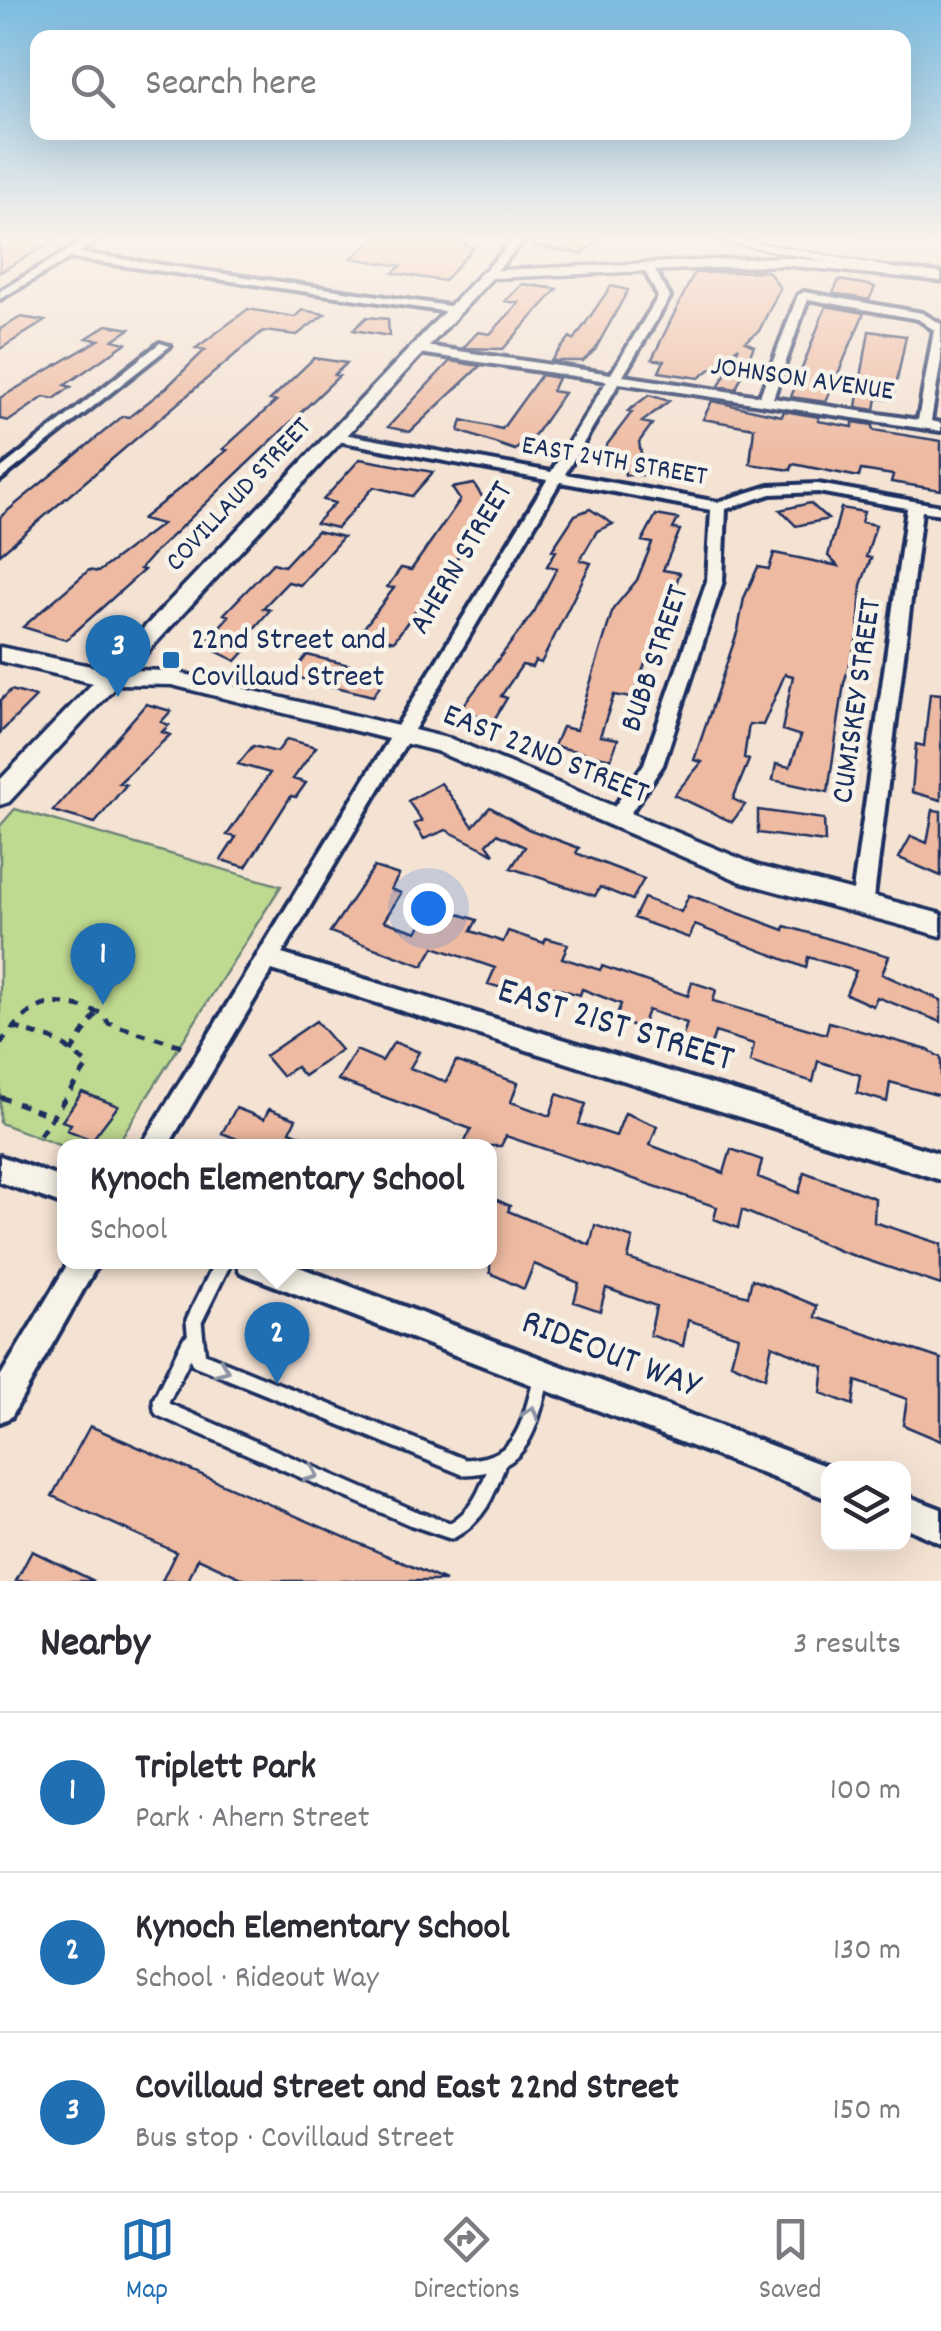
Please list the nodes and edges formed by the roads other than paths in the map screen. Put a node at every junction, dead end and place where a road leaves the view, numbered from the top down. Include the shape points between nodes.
1 (455, 311) edge
2 (657, 311) edge
3 (798, 311) edge
4 (893, 311) edge
5 (941, 330) edge
6 (164, 346) dead end
7 (419, 349) junction
8 (617, 379) junction
9 (765, 401) junction
10 (924, 424) junction
11 (941, 427) edge
12 (338, 437) junction
13 (0, 476) edge
14 (552, 478) junction
15 (915, 505) junction
16 (719, 507) junction
17 (941, 510) edge
18 (0, 654) edge
19 (110, 677) junction
20 (400, 734) junction
21 (0, 796) edge
22 (616, 818) junction
23 (862, 905) junction
24 (941, 925) edge
25 (267, 958) junction
26 (158, 1139) edge
27 (941, 1167) edge
28 (0, 1169) edge
29 (57, 1189) edge
30 (81, 1269) edge
31 (219, 1269) edge
32 (268, 1269) edge
33 (190, 1342) junction
34 (544, 1374) junction
35 (0, 1406) edge
36 (496, 1464) junction
37 (821, 1479) edge
38 (911, 1514) edge
39 (941, 1526) edge

1 - 7 street, COVILLAUD STREET
2 - 8 street, AHERN STREET
3 - 9 street
4 - 5 street via 922,316
5 - 10 street
6 - 13 street
7 - 8 street, JOHNSON AVENUE
7 - 12 street, COVILLAUD STREET
8 - 9 street, JOHNSON AVENUE
8 - 14 street, AHERN STREET
9 - 10 street, JOHNSON AVENUE
10 - 11 street, JOHNSON AVENUE
12 - 14 street, EAST 24TH STREET
12 - 19 street, COVILLAUD STREET
14 - 16 street, EAST 24TH STREET
14 - 20 street, AHERN STREET
15 - 16 street, EAST 24TH STREET via 818,488 768,490
15 - 17 street, EAST 24TH STREET
15 - 23 street, CUMISKEY STREET
16 - 22 street, BUBB STREET via 715,581 653,765
18 - 19 street, EAST 22ND STREET
19 - 20 street, EAST 22ND STREET via 172,678
19 - 21 street, COVILLAUD STREET
20 - 22 street, EAST 22ND STREET via 488,760
20 - 25 street, AHERN STREET
22 - 23 street, EAST 22ND STREET via 752,874
23 - 24 street, EAST 22ND STREET
25 - 26 street, AHERN STREET
25 - 27 street, EAST 21ST STREET
28 - 29 street
30 - 35 street
31 - 33 lane via 193,1319
32 - 34 street, RIDEOUT WAY
33 -> 36 lane via 198,1359 447,1460 474,1468
33 -> 36 lane via 162,1409 413,1518 451,1531 471,1522
36 -> 34 lane via 523,1440
34 - 37 street, RIDEOUT WAY
38 - 39 street

